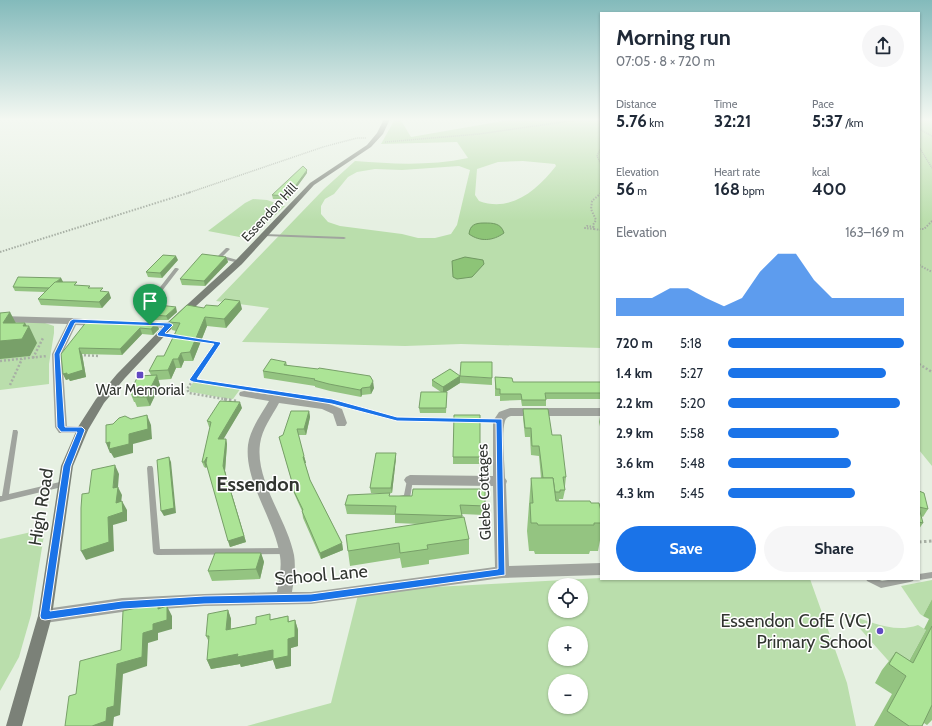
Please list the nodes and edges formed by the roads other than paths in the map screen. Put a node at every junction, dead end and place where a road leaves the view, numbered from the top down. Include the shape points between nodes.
1 (360, 153) edge
2 (265, 235) junction
3 (344, 238) dead end
4 (228, 249) dead end
5 (239, 262) junction
6 (177, 269) dead end
7 (0, 319) edge
8 (73, 321) junction
9 (112, 324) edge
10 (131, 324) edge
11 (150, 325) junction
12 (170, 325) junction
13 (245, 391) road end
14 (276, 399) junction
15 (600, 412) edge
16 (341, 423) dead end
17 (82, 430) junction
18 (15, 432) dead end
19 (150, 468) dead end
20 (410, 480) joint
21 (500, 481) junction
22 (64, 484) junction
23 (3, 498) edge
24 (392, 498) edge
25 (286, 551) junction
26 (600, 569) edge
27 (502, 572) junction
28 (932, 575) edge
29 (920, 577) edge
30 (872, 580) edge
31 (905, 580) edge
32 (283, 599) junction
33 (45, 616) junction
34 (14, 726) edge

1 - 2 main road, Essendon Hill via 312,184
2 - 3 lane
2 - 5 main road, Essendon Hill
4 - 5 lane via 220,257
5 - 12 main road, Essendon Hill
6 - 11 lane via 159,291 165,298 151,314
7 - 8 street
8 - 9 street
8 - 17 street via 57,354 61,427 63,430
10 - 11 street
11 - 12 street
12 - 17 main road, High Road via 100,401
13 - 14 street
14 - 16 street via 324,406 338,412
14 - 25 street via 254,445 256,466
15 - 21 street, Glebe Cottages via 503,414 498,430
17 - 22 main road, High Road via 67,466
18 - 23 lane
19 - 25 lane via 157,552
20 - 21 street
20 - 24 lane via 407,498
21 - 27 street, Glebe Cottages
22 - 23 lane
22 - 33 main road, High Road
25 - 32 street via 287,575
26 - 27 street, School Lane
27 - 32 street, School Lane via 311,598
28 - 29 lane
30 - 31 lane via 880,585
32 - 33 street, School Lane via 122,605
33 - 34 main road, High Road

